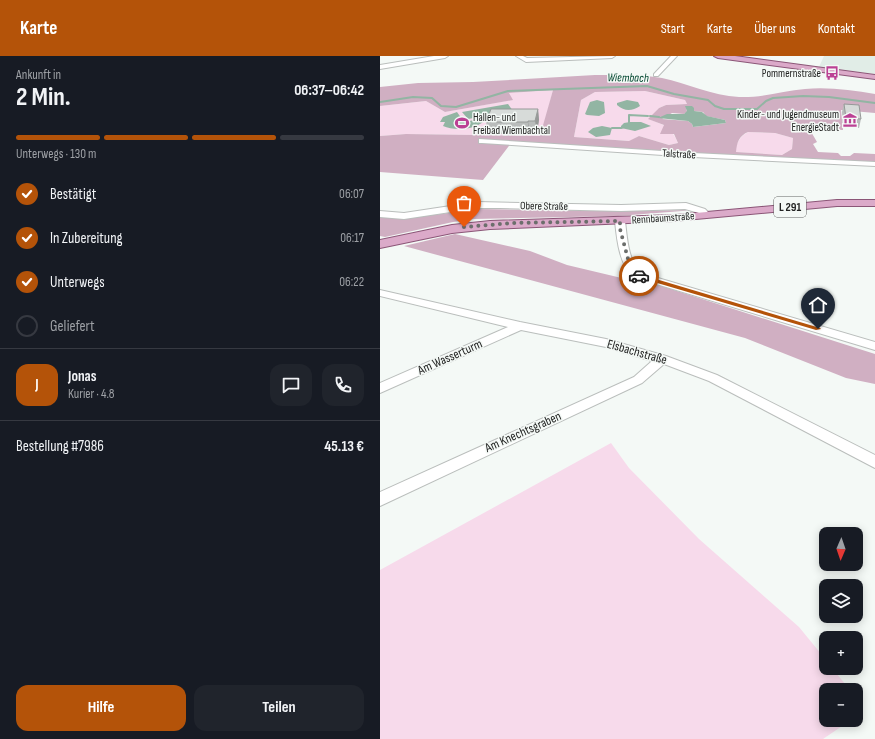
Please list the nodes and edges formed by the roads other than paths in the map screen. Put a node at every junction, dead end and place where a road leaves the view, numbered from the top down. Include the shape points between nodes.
1 (445, 56) edge
2 (519, 56) edge
3 (612, 56) edge
4 (674, 56) edge
5 (718, 56) edge
6 (380, 66) edge
7 (656, 75) dead end
8 (875, 77) edge
9 (482, 141) dead end
10 (875, 164) edge
11 (875, 203) edge
12 (380, 214) edge
13 (706, 215) junction
14 (620, 221) junction
15 (380, 244) edge
16 (380, 294) edge
17 (520, 326) junction
18 (875, 346) edge
19 (662, 359) junction
20 (380, 388) edge
21 (875, 462) edge
22 (380, 498) edge

1 - 6 street
2 - 3 street via 526,60
4 - 7 street
5 - 8 main road
9 - 10 street, Talstraße
11 - 13 main road, Rennbaumstraße / L 291 via 837,203
12 - 13 street, Obere Straße via 404,216 477,205 500,205 621,208 686,206 702,210
13 - 14 main road, Rennbaumstraße / L 291
14 - 15 main road, Rennbaumstraße / L 291 via 513,223 464,227
14 - 18 street via 631,270 637,275
16 - 17 street, Elsbachstraße
17 - 19 street, Elsbachstraße via 606,343
17 - 20 street, Am Wasserturm
19 - 21 street, Elsbachstraße via 713,378
19 - 22 street, Am Knechtsgraben via 638,380

